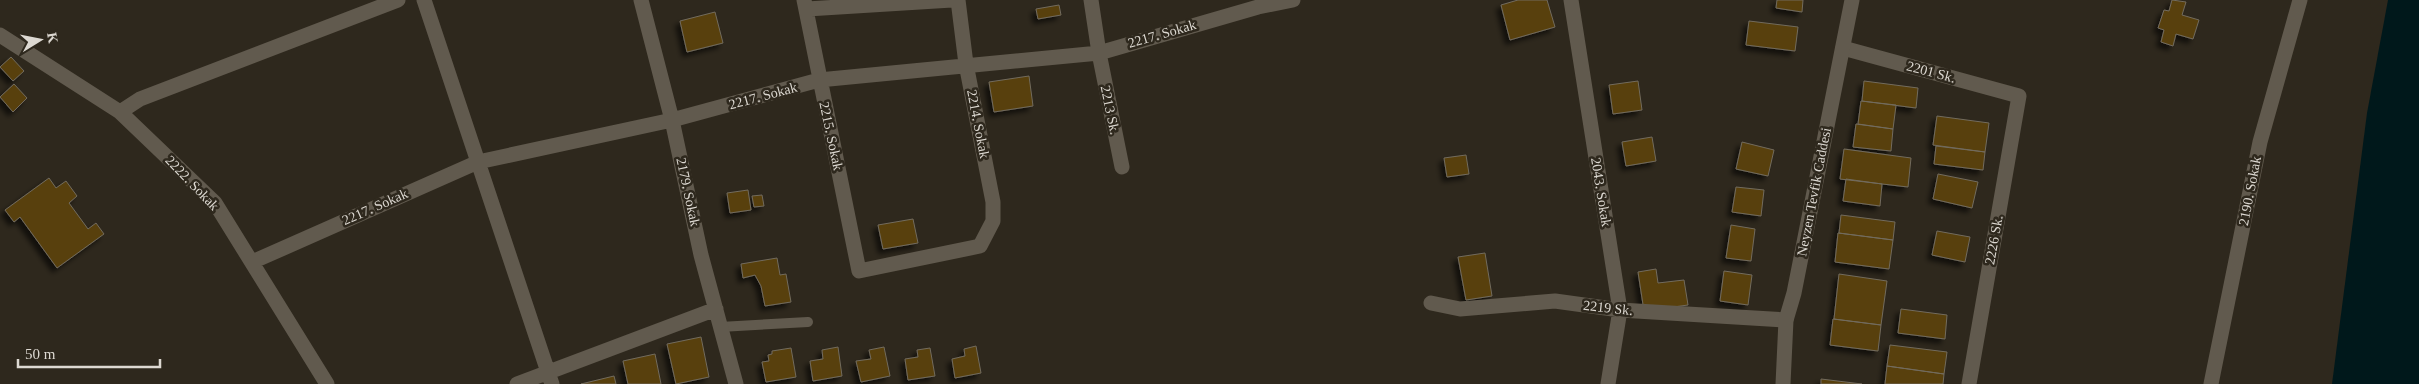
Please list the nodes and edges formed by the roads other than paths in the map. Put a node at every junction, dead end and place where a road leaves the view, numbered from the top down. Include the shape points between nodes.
1 (398, 0) edge
2 (424, 0) edge
3 (641, 0) edge
4 (952, 0) edge
5 (958, 0) edge
6 (1091, 0) edge
7 (1293, 0) edge
8 (1572, 0) edge
9 (1852, 0) edge
10 (2300, 0) edge
11 (1257, 4) edge
12 (805, 5) edge
13 (0, 35) edge
14 (1843, 48) junction
15 (1098, 53) junction
16 (966, 64) junction
17 (819, 80) junction
18 (2020, 96) joint
19 (120, 112) junction
20 (672, 120) junction
21 (478, 162) junction
22 (1122, 167) dead end
23 (252, 262) junction
24 (859, 271) joint
25 (1431, 303) dead end
26 (716, 309) junction
27 (1620, 310) junction
28 (1786, 320) junction
29 (808, 322) dead end
30 (720, 327) junction
31 (550, 378) edge
32 (327, 384) edge
33 (517, 384) edge
34 (736, 384) edge
35 (1608, 384) edge
36 (1783, 384) edge
37 (1970, 384) edge
38 (2211, 384) edge

1 - 19 street via 140,100
2 - 21 street
3 - 20 street, 2179. Sokak
4 - 12 street
5 - 16 street, 2214. Sokak
6 - 15 street, 2213 Sk.
7 - 11 street, 2217. Sokak
8 - 27 street, 2043. Sokak
9 - 14 street, Neyzen Tevfik Caddesi
10 - 38 street, 2190. Sokak via 2260,142
11 - 15 street, 2217. Sokak
12 - 17 street, 2215. Sokak
13 - 19 street, 2222. Sokak
14 - 18 street, 2201 Sk.
14 - 28 street, Neyzen Tevfik Caddesi
15 - 16 street, 2217. Sokak
15 - 22 street, 2213 Sk.
16 - 17 street, 2217. Sokak
16 - 24 street, 2214. Sokak via 993,202 993,221 980,246
17 - 20 street, 2217. Sokak
17 - 24 street, 2215. Sokak
18 - 37 street, 2226 Sk.
19 - 23 street, 2222. Sokak via 215,203
20 - 21 street, 2217. Sokak
20 - 26 street, 2179. Sokak
21 - 23 street, 2217. Sokak
21 - 31 street
23 - 32 street, 2222. Sokak
25 - 27 street, 2219 Sk. via 1460,309 1555,302
26 - 30 street, 2179. Sokak
26 - 31 street
27 - 28 street, 2219 Sk.
27 - 35 street, 2043. Sokak
28 - 36 street, Neyzen Tevfik Caddesi
29 - 30 lane
30 - 34 street, 2179. Sokak
31 - 33 street

